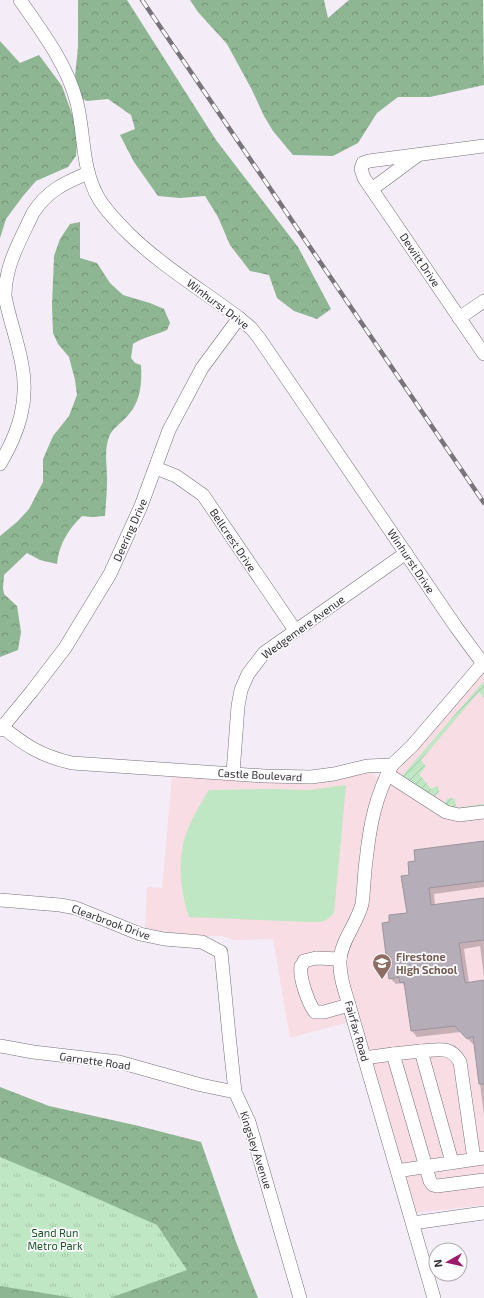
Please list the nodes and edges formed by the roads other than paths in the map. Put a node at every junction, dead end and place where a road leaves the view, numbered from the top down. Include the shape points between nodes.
1 (20, 0) edge
2 (484, 146) edge
3 (419, 154) junction
4 (88, 173) junction
5 (372, 189) junction
6 (484, 301) edge
7 (239, 318) junction
8 (459, 318) junction
9 (484, 354) edge
10 (0, 464) edge
11 (156, 468) junction
12 (406, 553) junction
13 (295, 630) junction
14 (484, 663) edge
15 (1, 727) edge
16 (389, 769) junction
17 (233, 773) junction
18 (484, 812) edge
19 (0, 900) edge
20 (340, 959) junction
21 (224, 975) joint
22 (349, 1005) junction
23 (0, 1046) edge
24 (421, 1051) junction
25 (393, 1054) junction
26 (364, 1058) junction
27 (235, 1092) junction
28 (479, 1159) edge
29 (452, 1162) junction
30 (425, 1166) junction
31 (398, 1172) junction
32 (484, 1180) edge
33 (484, 1213) edge
34 (413, 1223) junction
35 (300, 1298) edge
36 (434, 1298) edge

1 - 4 street, Winhurst Drive via 55,51 71,84 77,102
2 - 3 street
3 - 5 street
3 - 5 street, Dewitt Drive via 363,163 361,169 364,178
4 - 7 street, Winhurst Drive via 104,206 130,235
4 - 10 street via 58,187 38,205 32,213 7,271 5,296 22,364 24,398 16,433
5 - 8 street, Dewitt Drive
6 - 8 street
7 - 11 street, Deering Drive via 202,368 169,430
7 - 12 street, Winhurst Drive via 259,338
8 - 9 street, Dewitt Drive
11 - 13 street, Bellcrest Drive via 176,476 203,495
11 - 15 street, Deering Drive via 110,574 65,648
12 - 13 street, Wedgemere Avenue
12 - 14 street, Winhurst Drive
13 - 17 street, Wedgemere Avenue via 264,653 253,665 244,682 238,706
14 - 16 street
15 - 17 street, Castle Boulevard via 32,749 49,757 72,762
16 - 17 street, Castle Boulevard via 367,766 311,777
16 - 18 street via 446,812 459,815
16 - 20 street, Fairfax Road via 372,819 362,904
19 - 21 street, Clearbrook Drive via 60,904 140,934 202,942 221,952
20 - 22 street, Fairfax Road via 341,975
20 - 22 street via 316,958 304,961 301,973 314,1012
21 - 27 street, Kingsley Avenue
22 - 26 street, Fairfax Road
23 - 27 street, Garnette Road via 119,1062
24 - 25 street
24 - 28 street via 448,1050 456,1054 460,1062
24 - 29 street
25 - 26 street
25 - 30 street
26 - 31 street, Fairfax Road
27 - 35 street, Kingsley Avenue via 249,1122
28 - 29 street
29 - 30 street
30 - 31 street
30 - 32 street via 430,1181 437,1186
31 - 34 street, Fairfax Road
33 - 34 street
34 - 36 street, Fairfax Road

